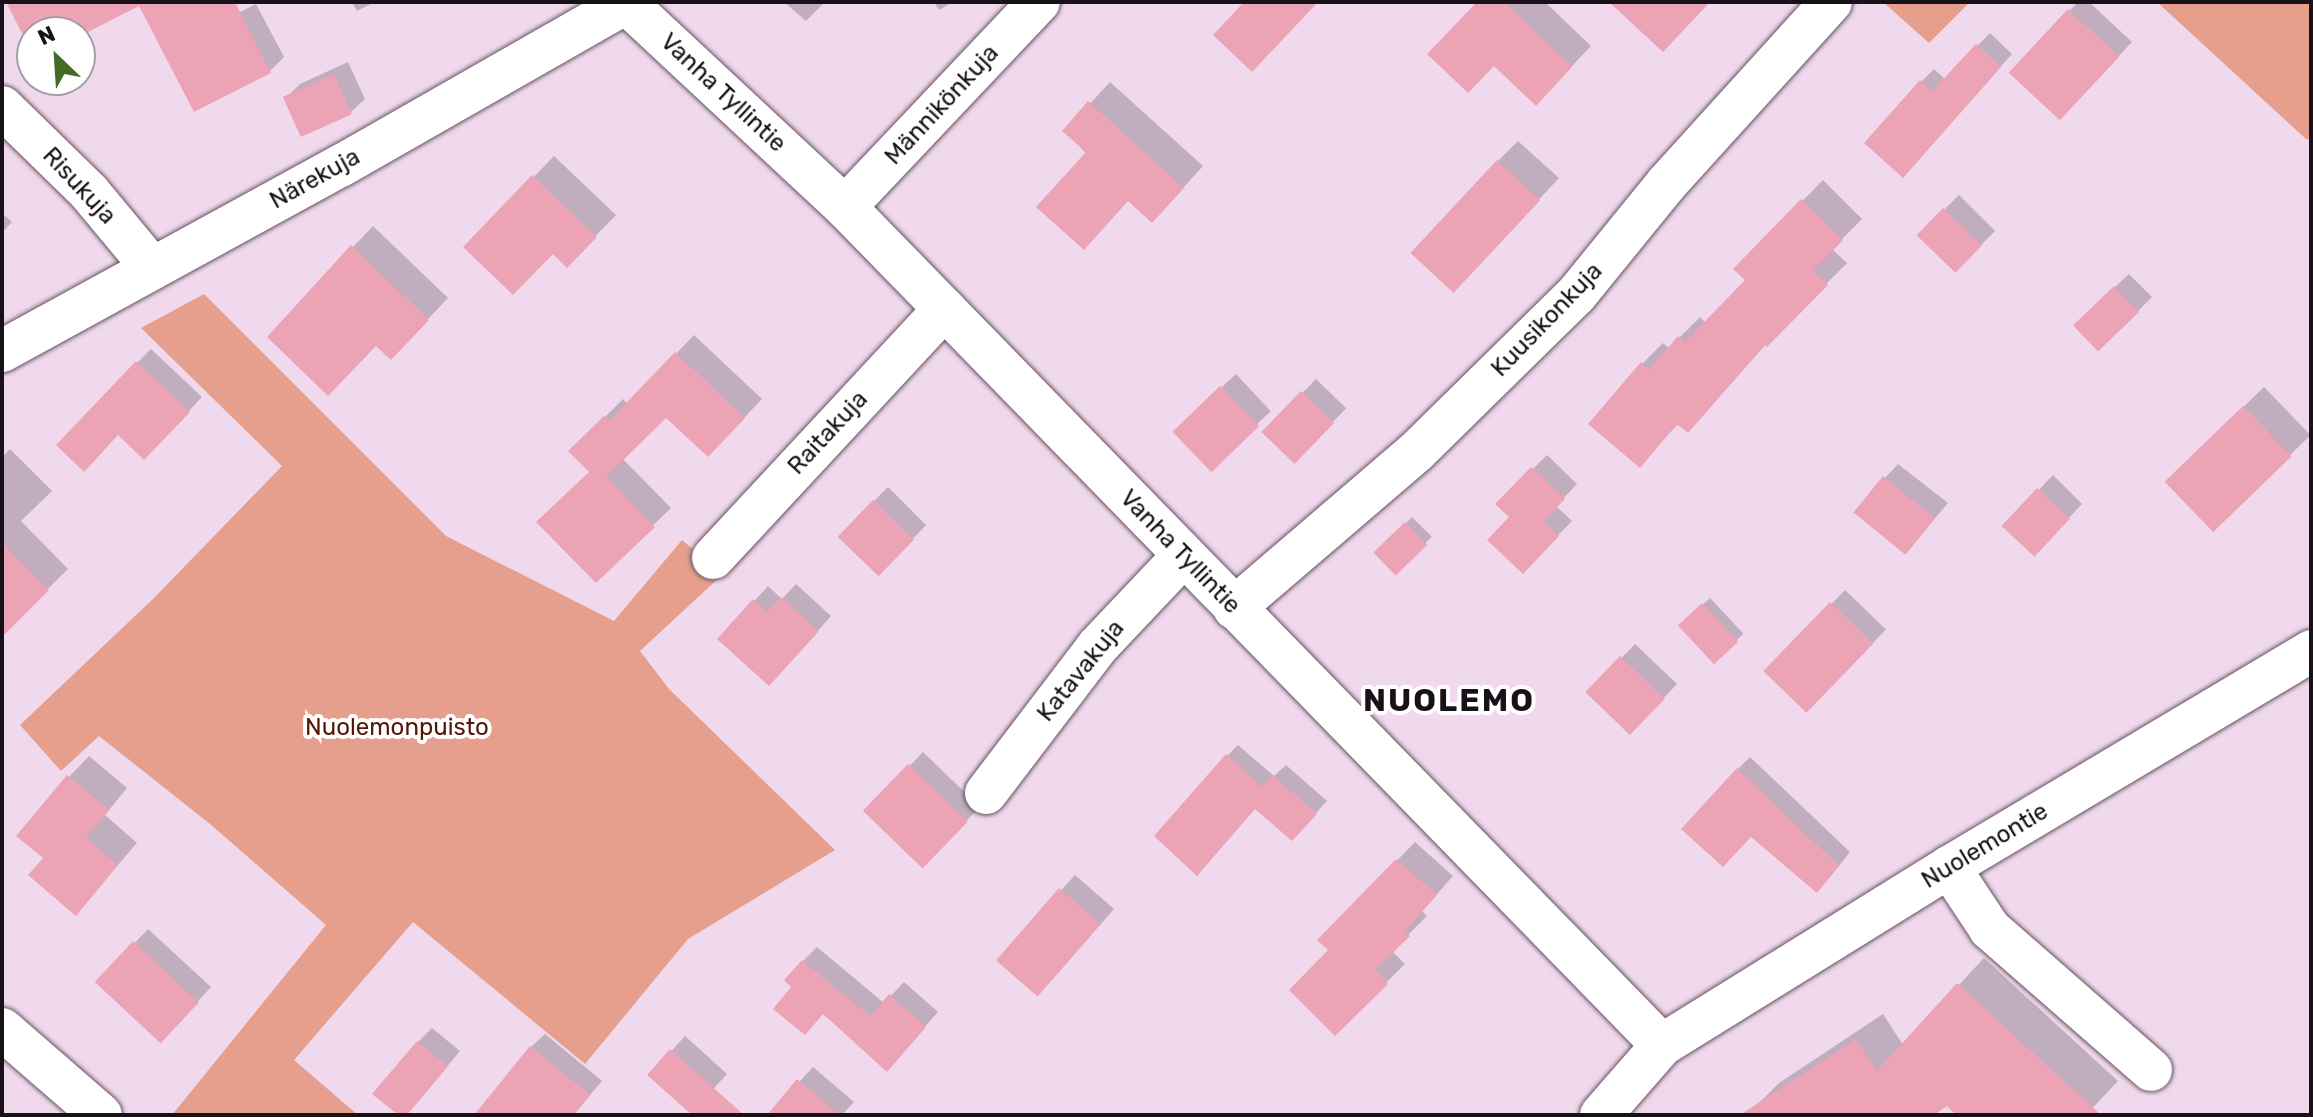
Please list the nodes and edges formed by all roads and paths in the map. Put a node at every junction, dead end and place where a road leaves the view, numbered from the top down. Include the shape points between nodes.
1 (625, 2) edge
2 (1039, 2) edge
3 (1831, 2) edge
4 (2, 107) edge
5 (845, 207) junction
6 (152, 268) junction
7 (944, 309) junction
8 (2, 351) edge
9 (1184, 555) junction
10 (713, 558) dead end
11 (1234, 608) junction
12 (2311, 651) edge
13 (986, 793) dead end
14 (1949, 867) junction
15 (2, 1029) edge
16 (1662, 1045) junction
17 (2151, 1070) dead end
18 (101, 1115) edge
19 (1601, 1115) edge

1 - 5 street, Vanha Tyllintie
1 - 6 street, Närekuja
2 - 5 street, Männikönkuja
3 - 11 street, Kuusikonkuja via 1667,183 1576,295 1416,452
4 - 6 street, Risukuja via 89,192
5 - 7 street, Vanha Tyllintie
6 - 8 street, Närekuja
7 - 9 street, Vanha Tyllintie
7 - 10 street, Raitakuja
9 - 11 street, Vanha Tyllintie
9 - 13 street, Katavakuja via 1098,646
11 - 16 street, Vanha Tyllintie
12 - 14 street, Nuolemontie
14 - 16 street, Nuolemontie
14 - 17 street via 1990,929
15 - 18 street
16 - 19 street

